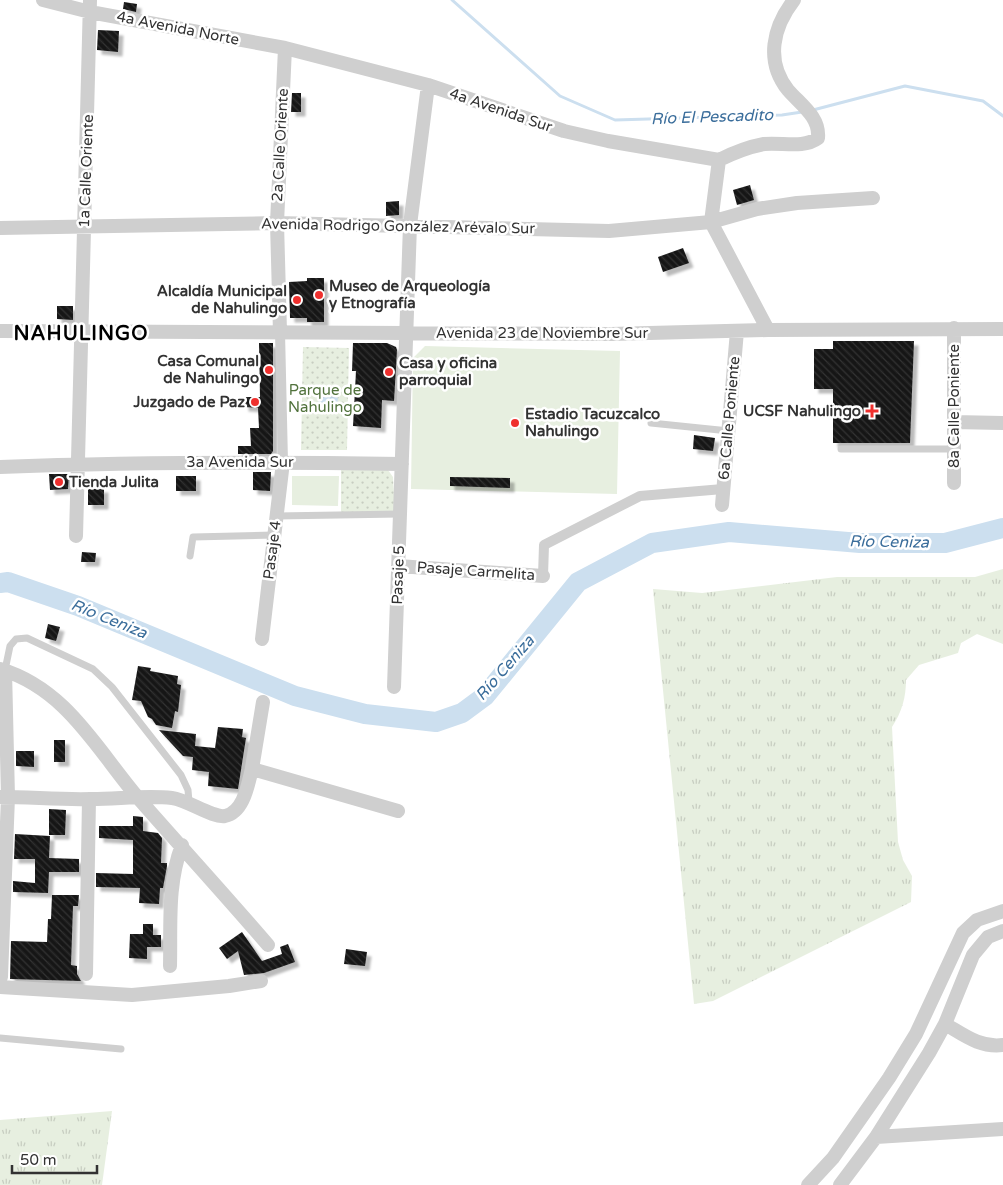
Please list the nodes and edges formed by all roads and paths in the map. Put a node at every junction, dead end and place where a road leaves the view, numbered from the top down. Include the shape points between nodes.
1 (43, 0) edge
2 (794, 0) edge
3 (90, 6) edge
4 (285, 48) junction
5 (428, 85) junction
6 (719, 160) junction
7 (873, 198) dead end
8 (711, 222) junction
9 (277, 223) junction
10 (410, 224) junction
11 (84, 226) junction
12 (0, 228) edge
13 (954, 328) junction
14 (1003, 329) edge
15 (82, 330) junction
16 (768, 330) junction
17 (0, 331) edge
18 (737, 331) junction
19 (280, 332) junction
20 (406, 332) junction
21 (953, 422) junction
22 (651, 423) dead end
23 (1003, 423) edge
24 (729, 431) junction
25 (841, 449) dead end
26 (953, 450) junction
27 (283, 462) junction
28 (78, 463) junction
29 (402, 464) junction
30 (0, 467) edge
31 (954, 483) dead end
32 (723, 489) junction
33 (722, 505) dead end
34 (400, 514) junction
35 (276, 516) junction
36 (274, 535) junction
37 (76, 536) dead end
38 (190, 556) dead end
39 (398, 566) junction
40 (543, 576) joint
41 (262, 639) dead end
42 (3, 670) edge
43 (394, 687) dead end
44 (263, 702) dead end
45 (252, 769) junction
46 (4, 797) edge
47 (89, 799) junction
48 (139, 799) junction
49 (189, 802) junction
50 (398, 811) dead end
51 (182, 845) junction
52 (3, 888) edge
53 (1003, 911) edge
54 (1003, 931) edge
55 (268, 945) dead end
56 (170, 966) dead end
57 (86, 974) dead end
58 (1, 977) edge
59 (261, 981) dead end
60 (0, 987) edge
61 (945, 1024) junction
62 (0, 1038) edge
63 (1003, 1045) edge
64 (121, 1049) dead end
65 (1003, 1129) edge
66 (876, 1137) junction
67 (808, 1185) edge
68 (840, 1185) edge

1 - 3 street, 4a Avenida Norte
2 - 6 street via 776,31 773,49 778,72 816,121 818,138 810,143 762,145
3 - 4 street, 4a Avenida Norte
3 - 11 street, 1a Calle Oriente
4 - 5 street, 4a Avenida Sur
4 - 9 street, 2a Calle Oriente
5 - 6 street, 4a Avenida Sur via 564,131 608,142
5 - 10 street, Pasaje 5
6 - 8 street
7 - 8 street, Avenida Rodrigo González Arévalo Sur via 797,203 757,209
8 - 10 street, Avenida Rodrigo González Arévalo Sur via 609,231
8 - 16 street
9 - 10 street, Avenida Rodrigo González Arévalo Sur
9 - 11 street, Avenida Rodrigo González Arévalo Sur
9 - 19 street, 2a Calle Oriente
10 - 20 street, Pasaje 5
11 - 12 street, Avenida Rodrigo González Arévalo Sur
11 - 15 street, 1a Calle Oriente
13 - 14 street, Avenida 23 de Noviembre Sur
13 - 16 street, Avenida 23 de Noviembre Sur
13 - 21 street, 8a Calle Poniente
15 - 17 street, Avenida 23 de Noviembre Sur
15 - 19 street, Avenida 23 de Noviembre Sur
15 - 28 street, 1a Calle Oriente
16 - 18 street, Avenida 23 de Noviembre Sur
18 - 20 street, Avenida 23 de Noviembre Sur via 611,334
18 - 24 street, 6a Calle Poniente
19 - 20 street, Avenida 23 de Noviembre Sur
19 - 27 street
20 - 29 street, Pasaje 5
21 - 23 street
21 - 26 street, 8a Calle Poniente
22 - 24 lane
24 - 32 street, 6a Calle Poniente
25 - 26 lane
26 - 31 street, 8a Calle Poniente
27 - 28 street, 3a Avenida Sur
27 - 29 street, 3a Avenida Sur
27 - 35 street, Pasaje 4
28 - 30 street, 3a Avenida Sur
28 - 37 street, 1a Calle Oriente
29 - 34 street, Pasaje 5
32 - 33 street, 6a Calle Poniente
32 - 40 street, Pasaje Carmelita via 633,498 544,545
34 - 35 lane
34 - 39 street, Pasaje 5
35 - 36 street, Pasaje 4
36 - 38 lane via 192,537
36 - 41 street, Pasaje 4
39 - 40 street, Pasaje Carmelita
39 - 43 street, Pasaje 5
42 - 46 street
42 - 48 street via 45,691 67,708
42 - 49 lane via 10,646 16,639 27,638 93,669 112,686 181,775
44 - 45 street
45 - 49 street via 243,800 235,812 224,816
45 - 50 street
46 - 47 street
46 - 52 street
47 - 48 street
47 - 57 street
48 - 49 street via 169,798
48 - 51 street
51 - 55 street
51 - 56 street via 174,864
52 - 58 street
53 - 67 street via 977,920 963,933 916,1034 889,1078 833,1158
54 - 61 street via 988,937 973,955
59 - 60 street via 132,995
61 - 63 street via 974,1041
61 - 66 street
62 - 64 lane
65 - 66 street
66 - 68 street

